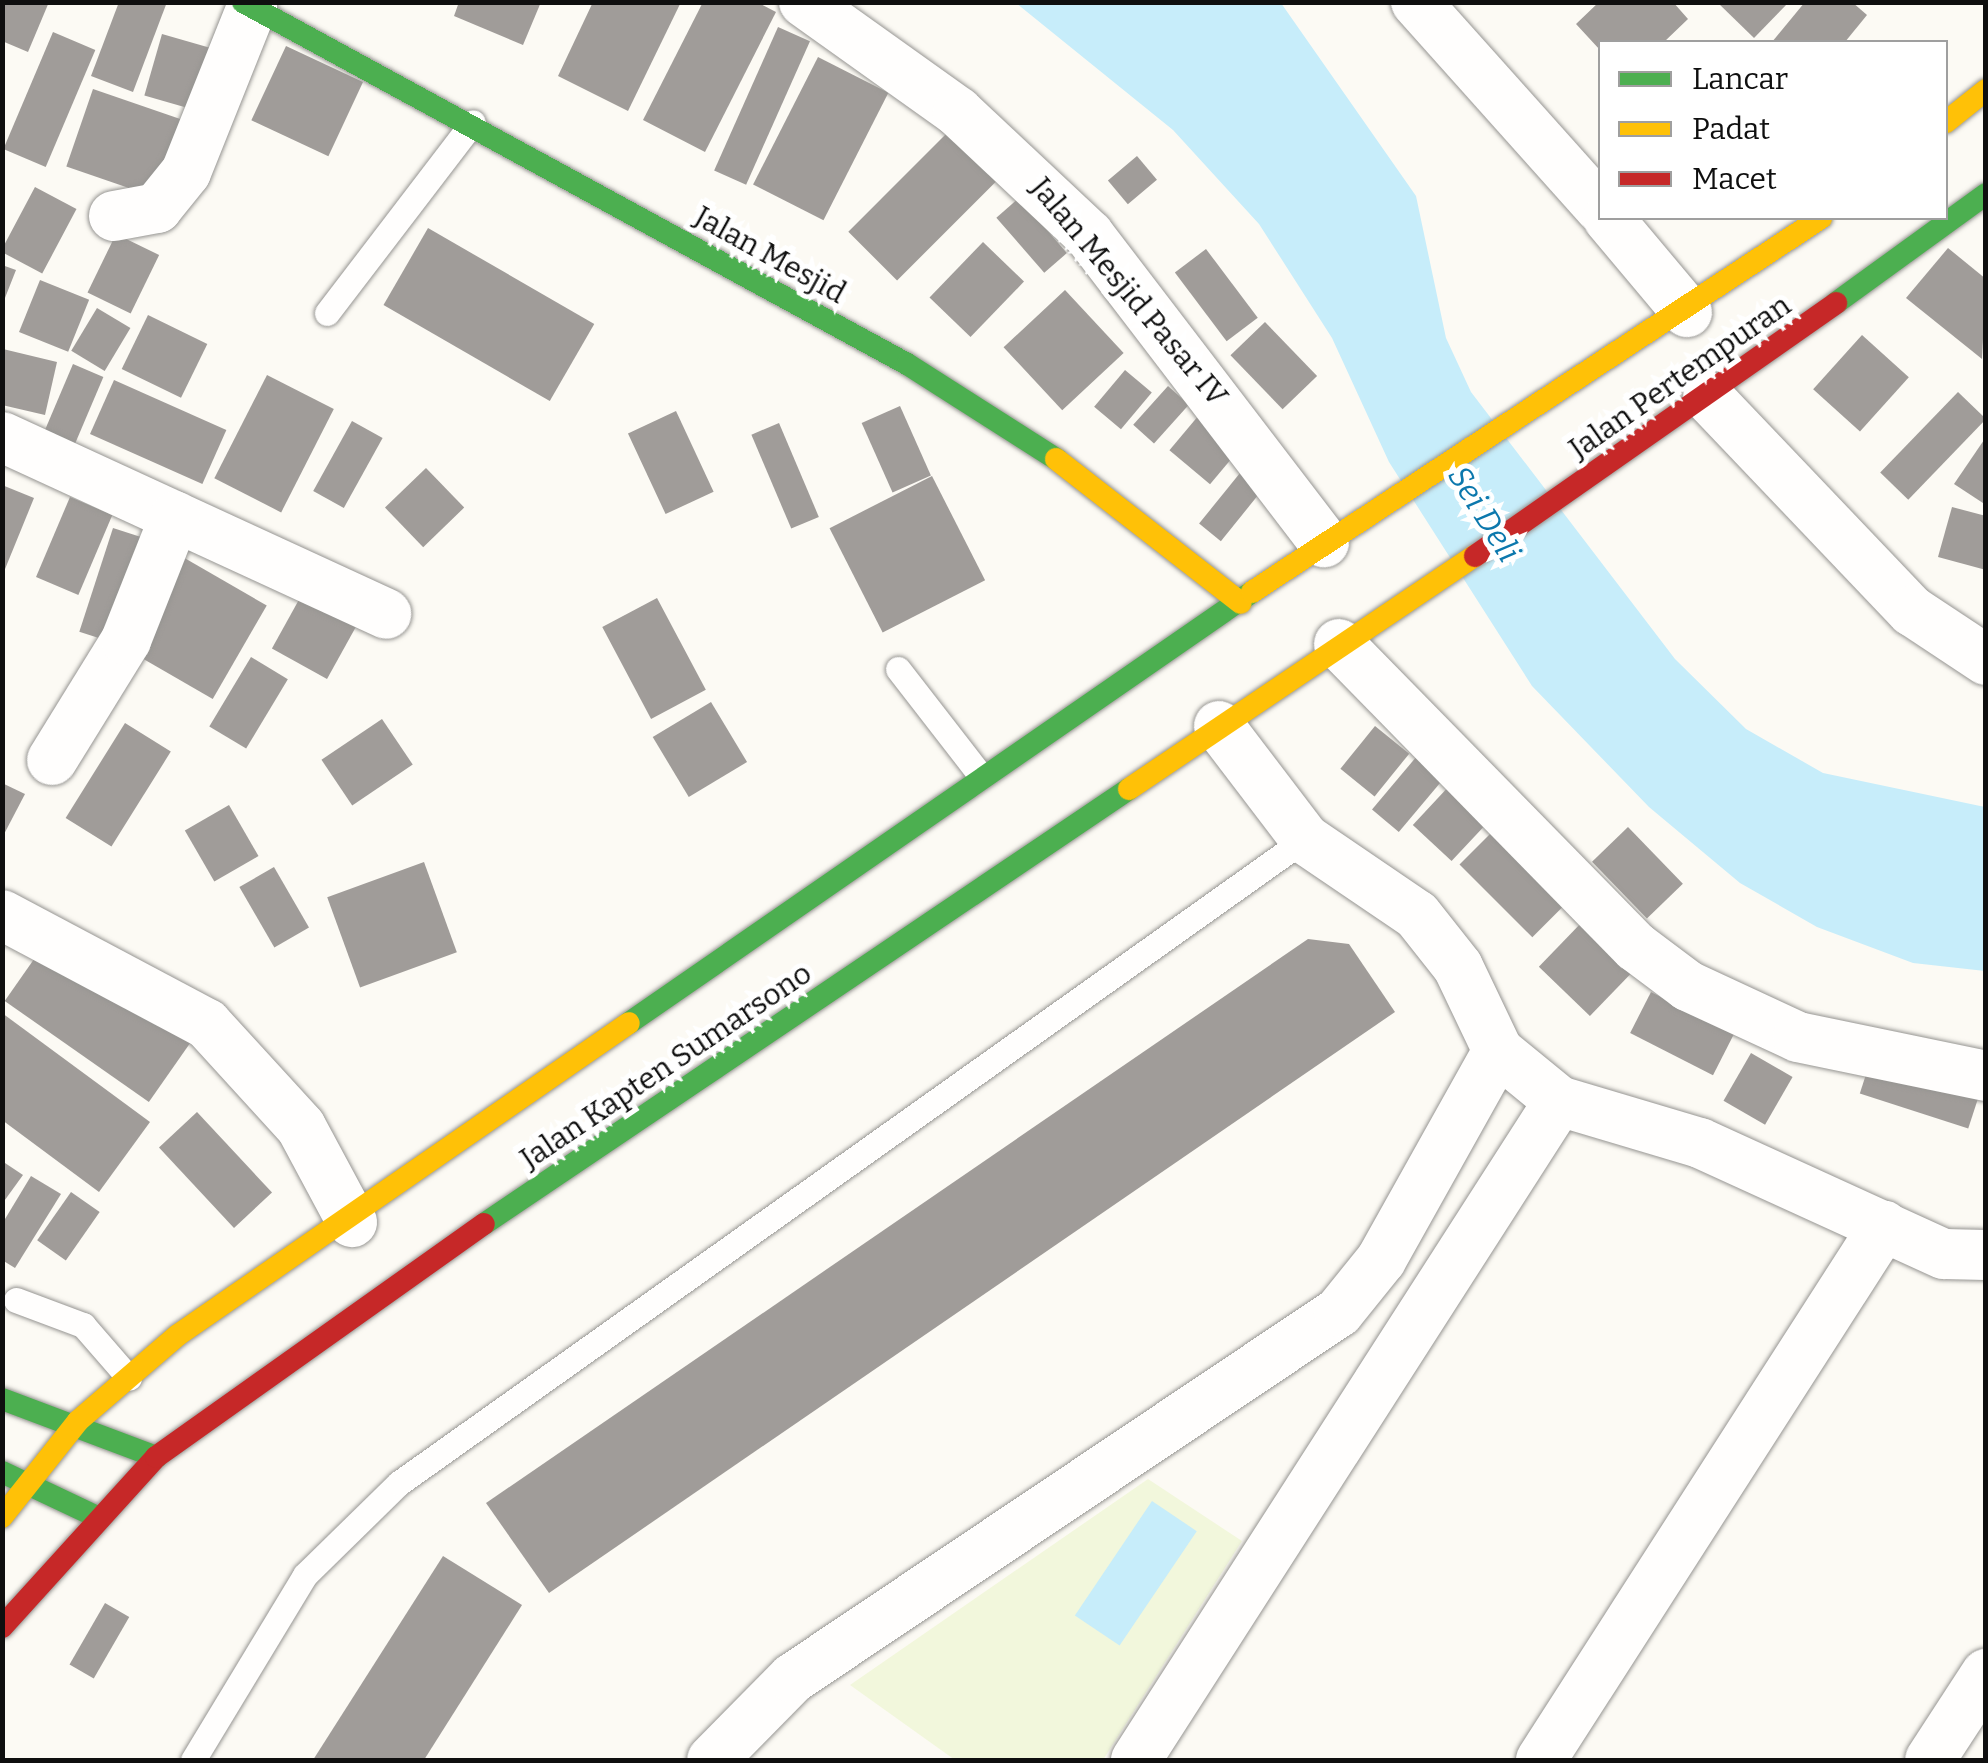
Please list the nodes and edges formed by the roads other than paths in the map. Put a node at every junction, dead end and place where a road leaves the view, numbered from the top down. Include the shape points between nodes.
1 (804, 2) edge
2 (1416, 2) edge
3 (247, 5) edge
4 (1986, 90) edge
5 (1948, 120) edge
6 (473, 122) junction
7 (1986, 194) edge
8 (1598, 206) edge
9 (114, 216) dead end
10 (1610, 220) edge
11 (1818, 220) edge
12 (1687, 312) junction
13 (327, 314) dead end
14 (1708, 397) junction
15 (2, 437) edge
16 (174, 516) junction
17 (1341, 531) junction
18 (1402, 600) joint
19 (1241, 603) junction
20 (386, 614) dead end
21 (1340, 644) junction
22 (1986, 660) edge
23 (898, 670) dead end
24 (1219, 726) junction
25 (52, 760) dead end
26 (981, 776) junction
27 (1304, 839) junction
28 (2, 915) edge
29 (1498, 1050) junction
30 (1986, 1076) edge
31 (1558, 1101) junction
32 (352, 1222) junction
33 (1884, 1226) junction
34 (1986, 1255) edge
35 (16, 1300) dead end
36 (130, 1378) junction
37 (2, 1399) edge
38 (78, 1420) junction
39 (156, 1457) junction
40 (2, 1472) edge
41 (29, 1480) junction
42 (2, 1517) edge
43 (97, 1517) junction
44 (2, 1627) edge
45 (1986, 1674) edge
46 (193, 1760) edge
47 (712, 1760) edge
48 (1136, 1760) edge
49 (1541, 1760) edge
50 (1930, 1760) edge

1 - 17 street, Jalan Mesjid Pasar IV via 958,112 1089,235
2 - 8 street
3 - 6 main road, Jalan Mesjid
3 - 9 street via 186,172 157,208
4 - 5 main road
6 - 13 lane
6 - 19 main road, Jalan Mesjid via 923,374 1103,488
7 - 14 main road, Jalan Pertempuran
10 - 12 street
11 - 12 main road, Jalan Pertempuran
12 - 17 main road, Jalan Pertempuran
14 - 18 main road, Jalan Pertempuran
14 - 22 street via 1912,611
15 - 16 street
16 - 20 street
16 - 25 street via 126,640
17 - 19 main road, Jalan Kapten Sumarsono
18 - 21 main road, Jalan Kapten Sumarsono
19 - 26 main road, Jalan Kapten Sumarsono
21 - 24 main road, Jalan Kapten Sumarsono
21 - 30 street via 1636,947 1688,986 1798,1037
23 - 26 lane
24 - 27 street
24 - 39 main road, Jalan Kapten Sumarsono via 323,1332
26 - 32 main road, Jalan Kapten Sumarsono
27 - 29 street via 1417,915 1458,967
27 - 46 lane via 399,1483 305,1576
28 - 32 street via 208,1024 300,1127
29 - 31 street
29 - 47 street via 1381,1260 1339,1312 792,1678
31 - 33 street via 1700,1143
31 - 48 street
32 - 36 main road, Jalan Kapten Sumarsono
33 - 34 street via 1944,1254
33 - 49 street
35 - 36 lane via 83,1325
36 - 38 main road, Jalan Kapten Sumarsono
37 - 38 main road
38 - 39 main road
38 - 41 main road, Jalan Kapten Sumarsono
39 - 43 main road, Jalan Kapten Sumarsono
40 - 41 main road
41 - 42 main road, Jalan Kapten Sumarsono
41 - 43 main road
43 - 44 main road, Jalan Kapten Sumarsono
45 - 50 street

